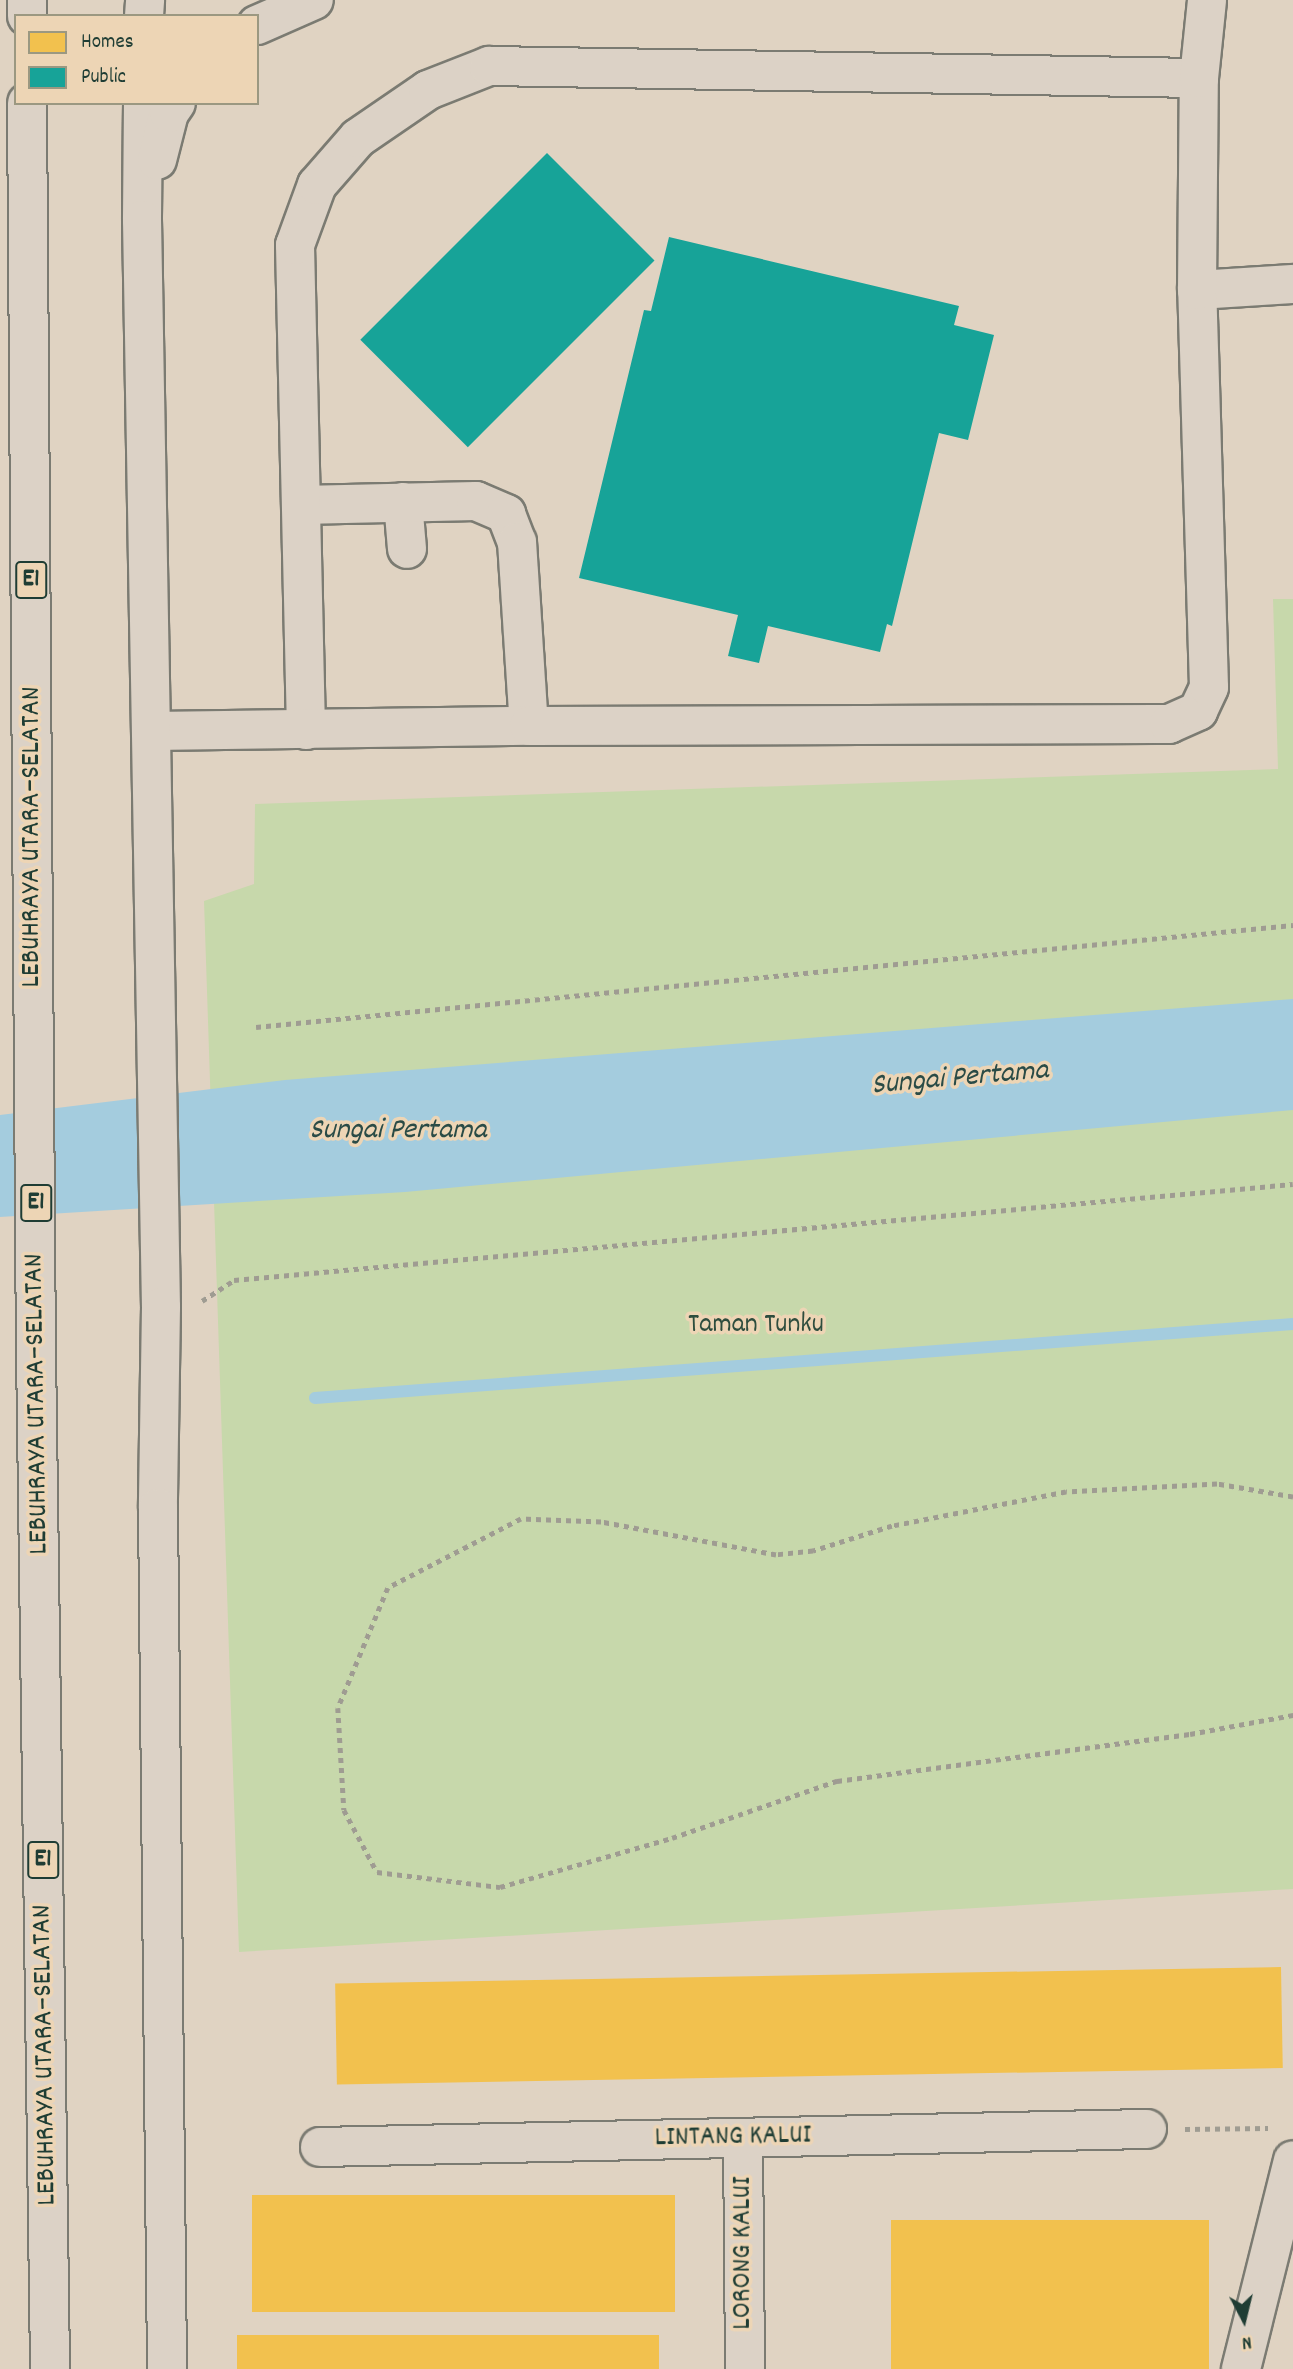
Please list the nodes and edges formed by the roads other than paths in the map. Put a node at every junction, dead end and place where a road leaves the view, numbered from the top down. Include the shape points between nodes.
1 (314, 0) edge
2 (1207, 0) edge
3 (259, 24) edge
4 (1199, 78) junction
5 (27, 105) edge
6 (143, 105) edge
7 (175, 105) edge
8 (142, 220) junction
9 (1293, 284) edge
10 (1197, 290) junction
11 (403, 502) junction
12 (300, 505) junction
13 (407, 550) dead end
14 (529, 726) junction
15 (306, 730) junction
16 (153, 731) junction
17 (1147, 2129) road end
18 (743, 2138) junction
19 (1286, 2144) edge
20 (320, 2147) dead end
21 (50, 2369) edge
22 (167, 2369) edge
23 (745, 2369) edge
24 (1241, 2369) edge

1 - 3 main road
2 - 4 main road
4 - 10 main road
4 - 12 main road via 489,66 428,90 358,138 317,185 295,245
5 - 21 main road, LEBUHRAYA UTARA–SELATAN / E1 via 36,1350
6 - 8 main road
7 - 8 main road
8 - 16 main road
9 - 10 main road
10 - 14 main road via 1209,687 1198,711 1169,724
11 - 12 main road
11 - 13 main road
11 - 14 main road via 476,501 506,514 517,541
12 - 15 main road
14 - 15 main road
15 - 16 main road
16 - 22 main road
17 - 18 main road, LINTANG KALUI
18 - 20 main road, LINTANG KALUI
18 - 23 main road, LORONG KALUI
19 - 24 main road

